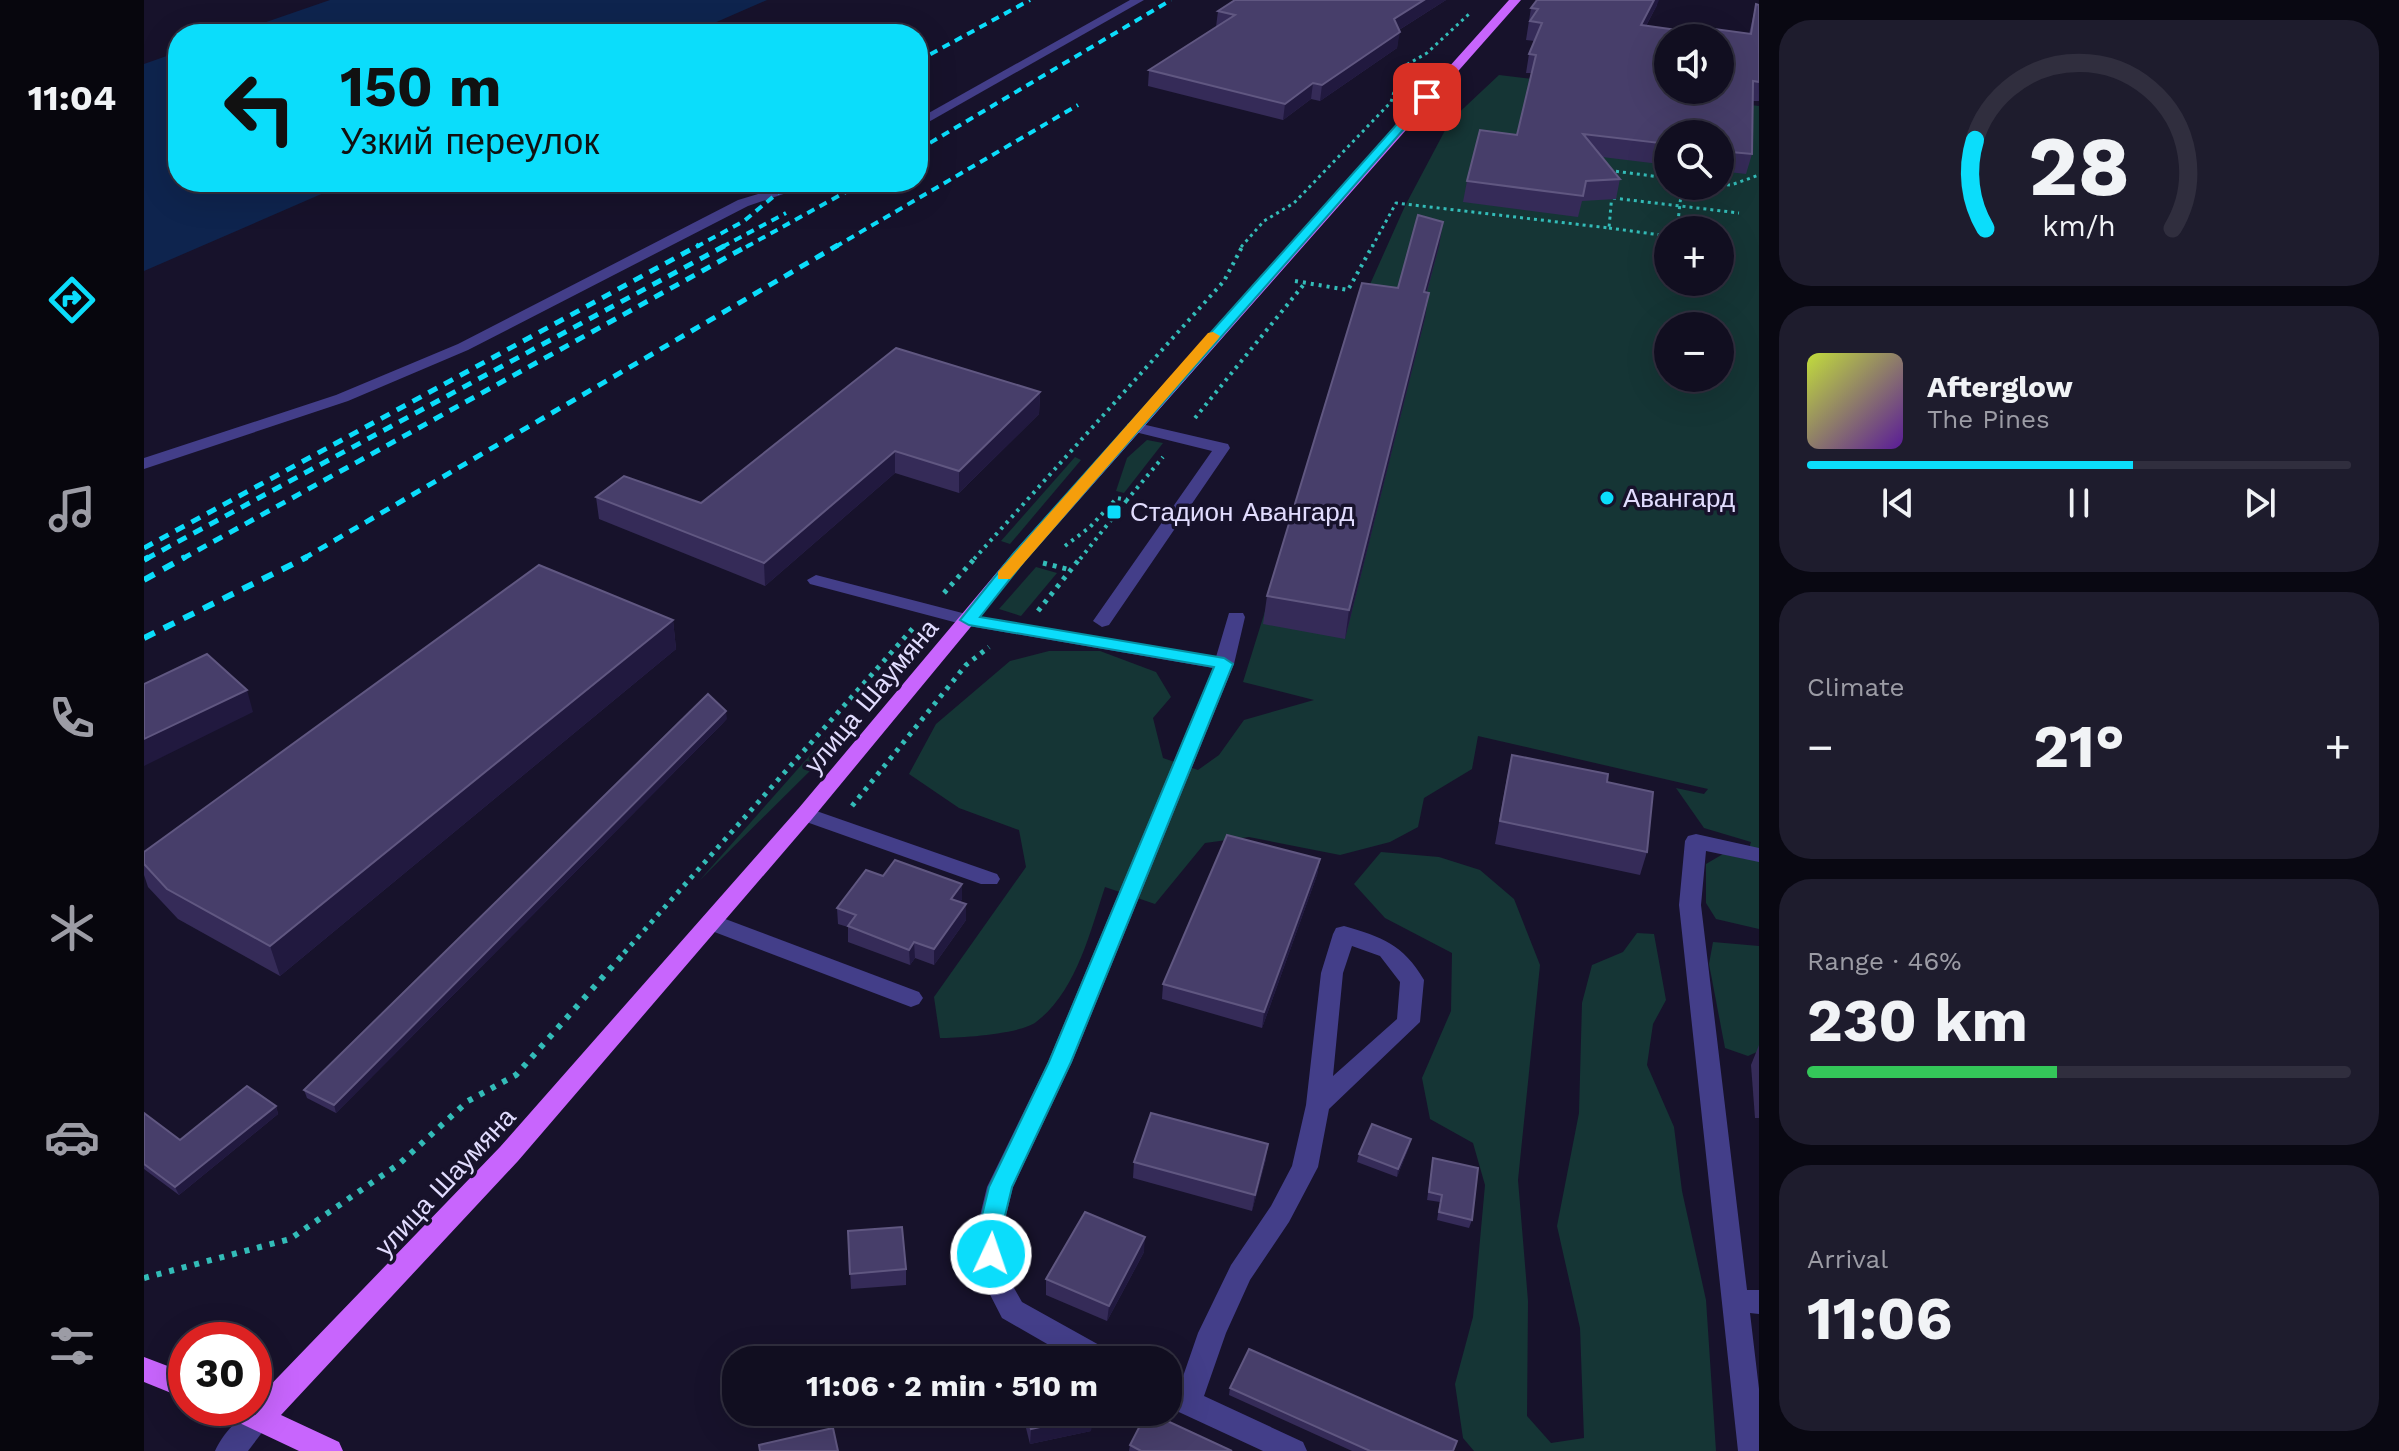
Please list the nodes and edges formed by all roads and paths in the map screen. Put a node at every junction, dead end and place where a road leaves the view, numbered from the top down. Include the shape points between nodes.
1 (1138, 0) edge
2 (1515, 0) edge
3 (1477, 9) dead end
4 (928, 118) edge
5 (1759, 175) edge
6 (1654, 176) edge
7 (1734, 184) edge
8 (779, 192) edge
9 (1612, 197) junction
10 (1680, 200) edge
11 (1679, 206) junction
12 (1739, 213) dead end
13 (1678, 216) edge
14 (1609, 228) junction
15 (1654, 234) edge
16 (1266, 276) junction
17 (1133, 427) junction
18 (144, 464) edge
19 (1127, 500) dead end
20 (1042, 562) dead end
21 (1071, 570) junction
22 (816, 580) dead end
23 (929, 609) junction
24 (1236, 617) dead end
25 (969, 620) junction
26 (1102, 621) dead end
27 (1022, 629) junction
28 (1224, 664) junction
29 (805, 814) junction
30 (836, 824) junction
31 (1759, 855) edge
32 (989, 879) dead end
33 (712, 922) junction
34 (911, 998) dead end
35 (1318, 1105) junction
36 (144, 1278) edge
37 (1747, 1301) edge
38 (1075, 1346) edge
39 (144, 1369) edge
40 (168, 1379) edge
41 (272, 1389) edge
42 (1182, 1389) edge
43 (1182, 1399) edge
44 (272, 1424) edge
45 (242, 1426) edge
46 (229, 1451) edge
47 (329, 1451) edge
48 (1293, 1451) edge
49 (1752, 1451) edge

1 - 4 street
2 - 16 main road, улица Шаумяна
3 - 23 path via 1427,53 1401,68 1391,102 1294,203 1264,221 1235,255 1224,281
5 - 7 path
6 - 9 path via 1614,171
8 - 18 street via 743,203 463,347 342,398
9 - 11 path
9 - 14 path
10 - 11 path
11 - 12 path
11 - 13 path
14 - 15 path
14 - 16 path via 1396,203 1348,290
16 - 17 main road, улица Шаумяна
17 - 25 main road, улица Шаумяна
17 - 26 street via 1222,448
19 - 21 path
20 - 21 path
21 - 27 path
22 - 23 street
23 - 25 street
23 - 36 path via 516,1075 468,1101 399,1164 290,1239
24 - 28 street
25 - 27 street
25 - 29 main road, улица Шаумяна
27 - 28 street
27 - 30 path via 966,665
28 - 38 street via 1060,1062 1000,1187 989,1232 993,1275 1012,1310
29 - 30 street
29 - 33 main road, улица Шаумяна
30 - 32 street
31 - 37 street via 1696,841 1690,905
33 - 34 street
33 - 41 main road, улица Шаумяна via 509,1154
35 - 35 street via 1408,1022 1412,980 1388,950 1344,934 1332,973
35 - 42 street via 1305,1167 1240,1273
37 - 49 street
39 - 40 main road
43 - 48 street
44 - 47 main road
45 - 46 street

